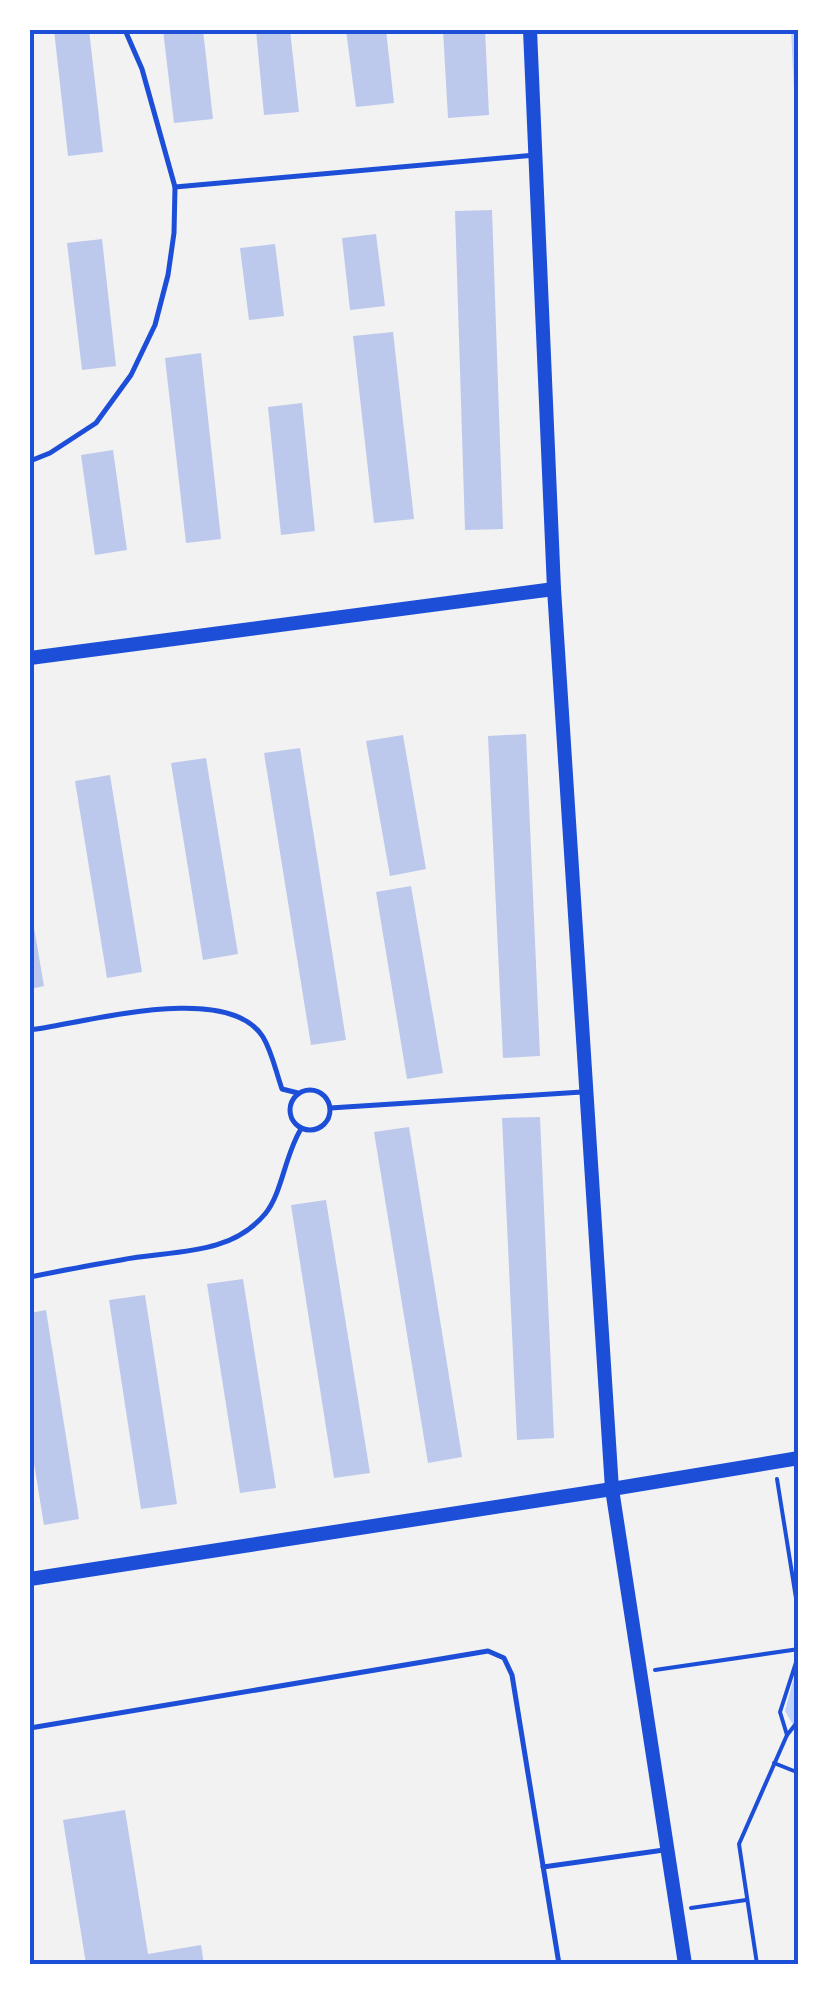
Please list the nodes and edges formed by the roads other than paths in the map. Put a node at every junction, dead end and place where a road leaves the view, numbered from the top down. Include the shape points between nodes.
1 (126, 30) edge
2 (530, 30) edge
3 (536, 154) junction
4 (174, 187) junction
5 (30, 460) edge
6 (554, 589) junction
7 (30, 658) edge
8 (30, 1030) edge
9 (586, 1092) junction
10 (298, 1093) junction
11 (330, 1108) junction
12 (301, 1129) junction
13 (30, 1277) edge
14 (799, 1458) edge
15 (612, 1489) junction
16 (30, 1579) edge
17 (30, 1728) edge
18 (667, 1850) junction
19 (543, 1867) junction
20 (559, 1964) edge
21 (685, 1964) edge

1 - 4 lane
2 - 3 street
3 - 4 lane
3 - 6 street
4 - 5 lane via 168,275 155,325 131,375 96,423
6 - 7 street
6 - 9 street
8 - 10 lane via 144,1010 214,1010 262,1035 282,1088
9 - 11 lane
9 - 15 street
10 - 11 lane via 318,1091
10 - 12 lane via 289,1112
11 - 12 lane via 322,1127
12 - 13 lane via 268,1211 244,1234 182,1254
14 - 15 street
15 - 16 street
15 - 18 street
17 - 19 lane via 488,1650 504,1658 512,1675
18 - 19 lane
18 - 21 street
19 - 20 lane

